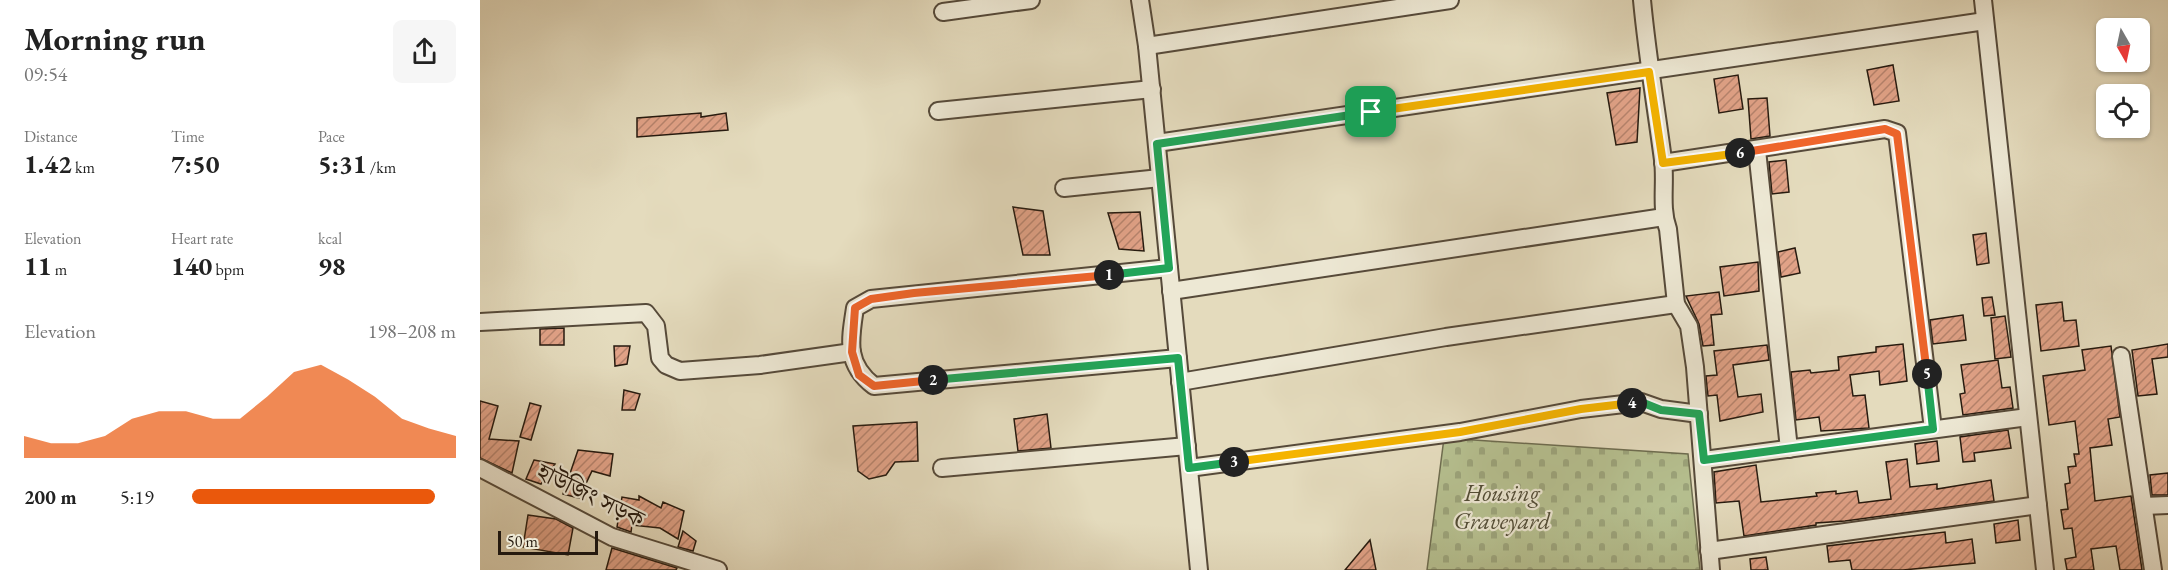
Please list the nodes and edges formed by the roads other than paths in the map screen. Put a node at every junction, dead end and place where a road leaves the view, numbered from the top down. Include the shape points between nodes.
1 (1030, 0) edge
2 (1140, 0) edge
3 (1450, 0) edge
4 (1641, 0) edge
5 (1983, 0) edge
6 (942, 12) dead end
7 (1985, 21) junction
8 (1147, 46) junction
9 (1649, 72) junction
10 (1152, 89) junction
11 (938, 111) dead end
12 (1157, 144) junction
13 (1757, 150) junction
14 (1663, 163) junction
15 (1160, 178) junction
16 (1064, 188) dead end
17 (1664, 217) junction
18 (1169, 268) junction
19 (1172, 291) junction
20 (1676, 304) junction
21 (480, 322) edge
22 (852, 352) junction
23 (2121, 356) dead end
24 (1178, 358) junction
25 (1180, 382) junction
26 (1699, 414) junction
27 (2028, 417) junction
28 (1933, 429) junction
29 (1187, 446) junction
30 (1789, 449) junction
31 (1704, 460) junction
32 (480, 468) edge
33 (942, 468) dead end
34 (1189, 468) junction
35 (2038, 505) junction
36 (2168, 505) edge
37 (2144, 506) junction
38 (1708, 551) junction
39 (718, 570) edge
40 (1199, 570) edge
41 (1711, 570) edge
42 (2045, 570) edge
43 (2153, 570) edge

1 - 6 street
2 - 8 street
3 - 8 street
4 - 9 street
5 - 7 street
7 - 9 street
7 - 27 street
8 - 10 street
9 - 12 street
9 - 14 street
10 - 11 street
10 - 12 street
12 - 15 street
13 - 14 street
13 - 28 street via 1885,129 1897,134
13 - 30 street
14 - 17 street
15 - 16 street
15 - 18 street
17 - 19 street
17 - 20 street
18 - 19 street
18 - 22 street via 871,299 855,308
19 - 24 street
20 - 25 street via 1446,337
20 - 26 street via 1689,326
21 - 22 street via 646,313 656,326 660,358 680,371
22 - 24 street via 859,375 874,386
23 - 37 street
24 - 25 street
25 - 29 street
26 - 31 street
26 - 34 street via 1661,410 1641,402 1460,432
27 - 28 street
27 - 35 street
28 - 30 street
29 - 33 street
29 - 34 street
30 - 31 street
31 - 38 street
32 - 39 street, হাউজিং সড়ক via 612,537
34 - 40 street
35 - 38 street
35 - 42 street
36 - 37 street
37 - 43 street
38 - 41 street

